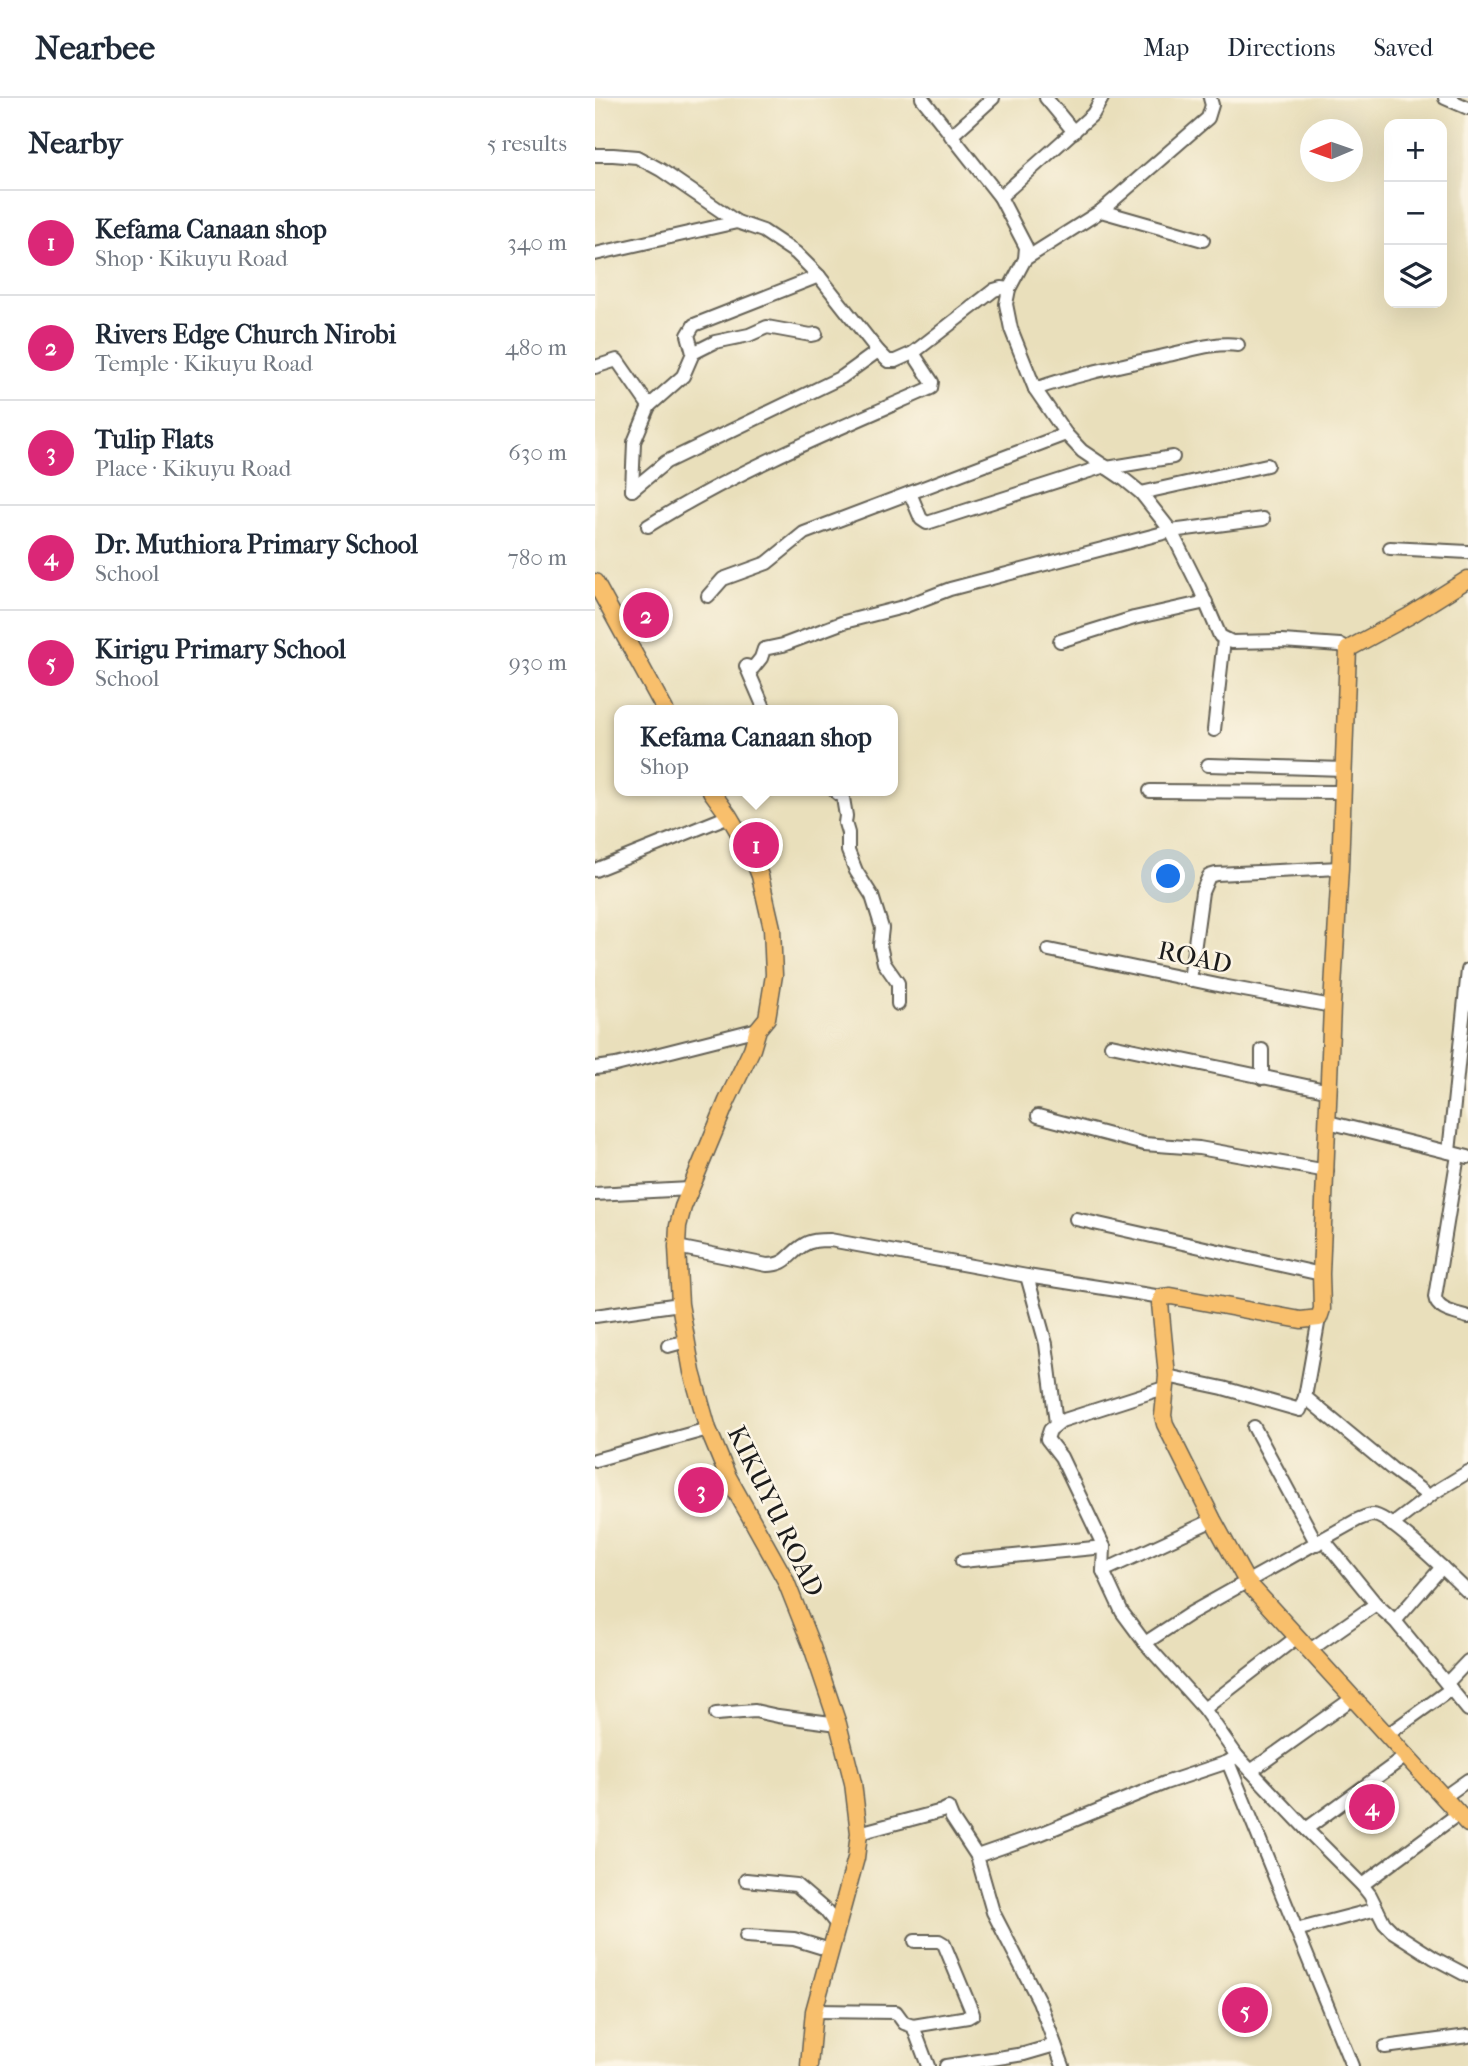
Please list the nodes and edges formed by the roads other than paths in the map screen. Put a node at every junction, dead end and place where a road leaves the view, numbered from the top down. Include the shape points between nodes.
1 (922, 98) edge
2 (993, 98) edge
3 (1047, 98) edge
4 (1102, 98) edge
5 (1210, 98) edge
6 (1445, 98) edge
7 (1468, 108) edge
8 (1074, 132) junction
9 (951, 136) junction
10 (595, 155) edge
11 (1000, 197) junction
12 (1101, 212) junction
13 (737, 222) junction
14 (1203, 240) dead end
15 (595, 254) edge
16 (1025, 259) junction
17 (819, 276) junction
18 (1009, 289) junction
19 (816, 334) dead end
20 (1238, 345) dead end
21 (878, 351) junction
22 (693, 353) junction
23 (913, 353) junction
24 (595, 367) edge
25 (1035, 389) junction
26 (649, 406) junction
27 (1066, 434) junction
28 (1173, 457) dead end
29 (1267, 465) dead end
30 (1106, 467) junction
31 (910, 493) junction
32 (1141, 493) junction
33 (1263, 519) dead end
34 (648, 526) dead end
35 (1171, 531) junction
36 (1390, 548) dead end
37 (1468, 552) edge
38 (1468, 579) edge
39 (595, 582) edge
40 (708, 596) dead end
41 (1206, 602) junction
42 (1224, 639) junction
43 (1060, 641) dead end
44 (1348, 649) junction
45 (662, 705) edge
46 (763, 705) edge
47 (1214, 730) dead end
48 (1208, 765) dead end
49 (1344, 769) junction
50 (1150, 791) dead end
51 (1342, 792) junction
52 (715, 796) edge
53 (841, 796) edge
54 (729, 816) junction
55 (1340, 868) junction
56 (595, 870) edge
57 (1049, 950) dead end
58 (1468, 970) edge
59 (1190, 980) junction
60 (898, 1004) dead end
61 (1332, 1006) junction
62 (758, 1030) junction
63 (1111, 1045) dead end
64 (1262, 1050) dead end
65 (595, 1068) edge
66 (1262, 1078) junction
67 (1329, 1091) junction
68 (1038, 1116) dead end
69 (1328, 1122) junction
70 (1458, 1155) edge
71 (1327, 1171) junction
72 (690, 1189) junction
73 (595, 1195) edge
74 (1076, 1219) dead end
75 (677, 1247) junction
76 (1321, 1274) junction
77 (1027, 1276) junction
78 (1162, 1297) junction
79 (680, 1304) junction
80 (595, 1316) edge
81 (1468, 1317) edge
82 (1319, 1318) junction
83 (687, 1341) junction
84 (668, 1346) dead end
85 (1167, 1381) junction
86 (1305, 1397) junction
87 (1056, 1423) junction
88 (1254, 1427) dead end
89 (708, 1429) junction
90 (595, 1460) edge
91 (1468, 1472) edge
92 (1429, 1496) junction
93 (1213, 1520) junction
94 (1392, 1525) junction
95 (1320, 1542) junction
96 (1104, 1547) junction
97 (962, 1561) dead end
98 (1442, 1567) junction
99 (1103, 1571) junction
100 (1247, 1582) junction
101 (1466, 1586) edge
102 (1376, 1604) junction
103 (1395, 1621) junction
104 (1297, 1637) junction
105 (1145, 1643) junction
106 (1310, 1650) junction
107 (1468, 1661) edge
108 (1449, 1686) junction
109 (1353, 1698) junction
110 (1204, 1709) junction
111 (1468, 1710) edge
112 (716, 1714) dead end
113 (838, 1724) junction
114 (1387, 1735) junction
115 (1406, 1756) junction
116 (1233, 1759) junction
117 (1251, 1771) junction
118 (1468, 1780) edge
119 (1444, 1797) junction
120 (1463, 1819) edge
121 (1305, 1829) junction
122 (859, 1833) junction
123 (977, 1857) junction
124 (746, 1880) dead end
125 (1362, 1885) junction
126 (1377, 1909) junction
127 (837, 1925) junction
128 (1296, 1930) junction
129 (746, 1936) dead end
130 (915, 1941) dead end
131 (829, 1950) junction
132 (1468, 1976) edge
133 (814, 2011) junction
134 (913, 2026) junction
135 (1468, 2036) edge
136 (1055, 2045) junction
137 (1385, 2047) dead end
138 (809, 2066) edge
139 (928, 2066) edge
140 (946, 2066) edge
141 (1063, 2066) edge
142 (1352, 2066) edge

1 - 9 street
2 - 9 street
3 - 8 street
4 - 8 street
5 - 12 street via 1208,118
6 - 7 street
8 - 11 street
9 - 11 street
10 - 13 street via 638,158
11 - 16 street via 1026,247
12 - 14 street
12 - 16 street
13 - 15 street
13 - 17 street via 763,231 796,253
16 - 18 street
17 - 21 street
17 - 22 street via 694,325 688,335
18 - 23 street via 994,290
18 - 25 street via 1006,304 1011,329
19 - 22 street via 767,327
20 - 25 street via 1207,345
21 - 23 street via 888,361
21 - 26 street via 842,377 666,462 632,490 634,442
22 - 26 street via 683,376
23 - 34 street via 933,382 931,388 789,450
24 - 26 street via 617,360
25 - 27 street
27 - 30 street
27 - 31 street
28 - 30 street
29 - 32 street
30 - 31 street via 927,523
30 - 32 street
31 - 40 street via 804,533 767,563 723,579
32 - 35 street
33 - 35 street
35 - 41 street
35 - 46 street via 950,589 764,649 753,668 746,666
36 - 37 street
38 - 44 main road
39 - 45 main road
41 - 42 street
41 - 43 street
42 - 44 street
42 - 47 street
44 - 49 main road
48 - 49 street
49 - 51 main road
50 - 51 street
51 - 55 main road
52 - 54 main road, KIKUYU ROAD
53 - 60 street via 848,851 880,919 880,945 884,963 898,983
54 - 56 street
54 - 62 main road, KIKUYU ROAD via 752,855 772,928 774,975 767,1018
55 - 59 street via 1209,876 1202,892
55 - 61 main road
57 - 59 street, ROAD
58 - 70 street
59 - 61 street, ROAD
61 - 67 main road
62 - 65 street
62 - 72 main road, KIKUYU ROAD
63 - 66 street
64 - 66 street
66 - 67 street
67 - 69 main road
68 - 71 street via 1144,1144 1199,1148
69 - 70 street
69 - 71 main road
70 - 81 street via 1435,1297 1439,1307
71 - 76 main road
72 - 73 street
72 - 75 main road, KIKUYU ROAD via 680,1216
74 - 76 street
75 - 77 street via 777,1265 802,1245 830,1240
75 - 79 main road, KIKUYU ROAD
76 - 82 main road
77 - 78 street
77 - 87 street via 1045,1344
78 - 82 main road via 1301,1320
78 - 85 main road
79 - 80 street
79 - 83 main road, KIKUYU ROAD
82 - 86 street
83 - 84 street
83 - 89 main road, KIKUYU ROAD
85 - 86 street via 1223,1388 1297,1410
85 - 87 street
85 - 93 main road via 1165,1424
86 - 92 street
87 - 96 street via 1047,1439 1061,1457
88 - 95 street
89 - 90 street
89 - 113 main road, KIKUYU ROAD via 728,1477 785,1579
91 - 92 street
92 - 94 street
93 - 99 street
93 - 100 main road
94 - 95 street via 1370,1515
94 - 98 street
95 - 100 street
95 - 102 street
96 - 97 street
96 - 99 street
98 - 101 street
98 - 103 street
99 - 105 street via 1122,1612
100 - 104 main road
100 - 105 street
102 - 103 street
102 - 106 street
103 - 108 street
104 - 106 main road
104 - 110 street
105 - 110 street
106 - 109 main road
107 - 108 street
108 - 111 street
108 - 114 street
109 - 114 main road
109 - 117 street
110 - 116 street
112 - 113 street via 755,1711
113 - 122 main road, KIKUYU ROAD via 853,1783
114 - 115 main road
115 - 119 main road
115 - 121 street
116 - 117 street
116 - 123 street
116 - 128 street
117 - 121 street
118 - 119 street
119 - 120 main road
120 - 125 street
121 - 125 street
122 - 123 street via 949,1808
122 - 127 main road, KIKUYU ROAD
123 - 136 street via 993,1912 1039,2001
124 - 127 street via 796,1885
125 - 126 street
126 - 128 street
126 - 132 street via 1392,1931
127 - 131 main road, KIKUYU ROAD
128 - 142 street
129 - 131 street via 794,1939
130 - 134 street via 944,1944 973,2014
131 - 133 main road, KIKUYU ROAD
133 - 134 street via 896,2012
133 - 138 main road, KIKUYU ROAD
134 - 139 street
135 - 137 street
136 - 140 street
136 - 141 street

